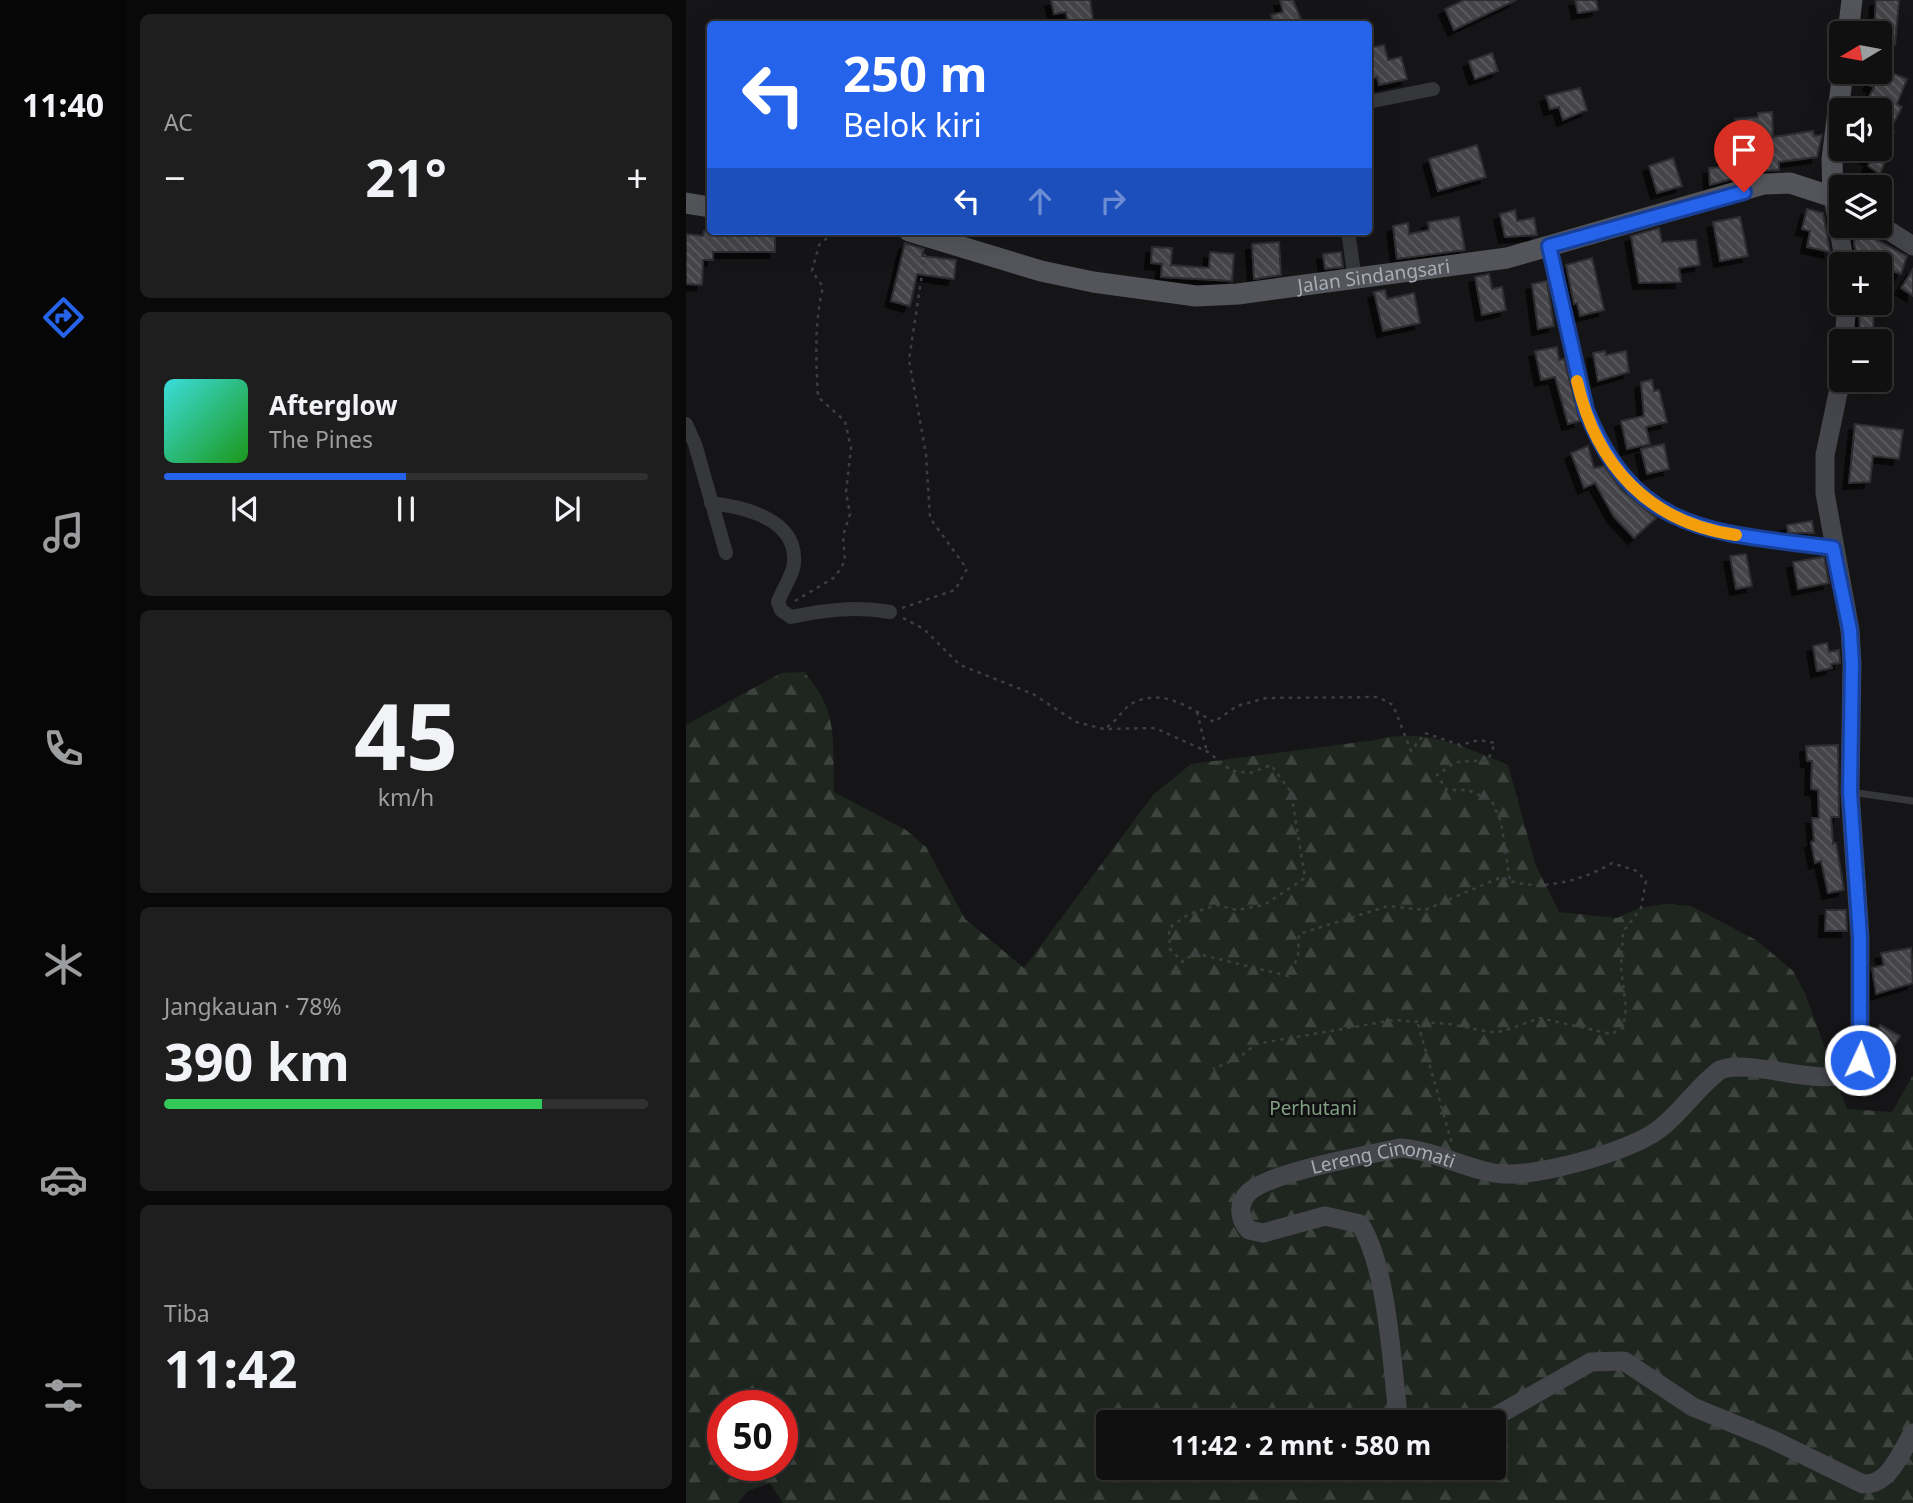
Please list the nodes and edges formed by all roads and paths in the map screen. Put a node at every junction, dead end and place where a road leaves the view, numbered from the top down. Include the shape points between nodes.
1 (1853, 0) edge
2 (1850, 21) edge
3 (1433, 89) dead end
4 (1372, 101) edge
5 (1829, 161) edge
6 (1764, 184) junction
7 (1829, 197) edge
8 (686, 204) edge
9 (707, 207) edge
10 (1892, 231) edge
11 (830, 235) edge
12 (919, 235) edge
13 (922, 235) edge
14 (1349, 235) edge
15 (1908, 240) edge
16 (1549, 246) junction
17 (1355, 280) junction
18 (1838, 392) edge
19 (686, 424) edge
20 (711, 503) junction
21 (1833, 548) junction
22 (726, 552) dead end
23 (781, 610) junction
24 (890, 612) junction
25 (1197, 712) junction
26 (1104, 729) junction
27 (1208, 752) junction
28 (1850, 792) junction
29 (1913, 801) edge
30 (1510, 882) junction
31 (1418, 1024) junction
32 (1213, 1069) dead end
33 (1456, 1161) junction
34 (1397, 1410) edge
35 (1506, 1410) edge
36 (1913, 1433) edge

1 - 2 main road
3 - 4 street
5 - 6 main road via 1809,173
6 - 7 main road, Jalan Sindangsari via 1790,183
6 - 16 main road, Jalan Sindangsari
8 - 9 main road
10 - 15 main road
11 - 23 path via 819,245 812,271 823,287 815,345 818,397 845,421 851,448 845,561 835,577
12 - 24 path via 909,360 926,454 930,517 967,569 955,590
13 - 17 main road, Jalan Sindangsari via 1041,271 1196,296
14 - 17 street
16 - 17 main road, Jalan Sindangsari via 1460,267
16 - 21 street via 1586,410 1595,435 1631,486 1652,505 1712,532
18 - 21 main road via 1825,455
19 - 20 street
20 - 22 street
20 - 23 street via 746,508 781,528 793,543 794,565 778,602
21 - 28 main road via 1850,630
23 - 24 street via 791,617 833,609
24 - 26 path via 925,629 960,665 1033,694 1076,722
25 - 26 path via 1163,697 1131,704
25 - 27 path
25 - 30 path via 1214,722 1237,706 1266,698 1378,697 1393,705 1411,751 1425,733 1460,745 1479,740 1495,743 1488,760 1455,762 1437,775 1447,790 1468,790 1492,801 1501,822
26 - 27 path via 1155,728
27 - 30 path via 1232,771 1250,773 1271,765 1281,776 1291,792 1305,878 1264,905 1237,910 1217,905 1189,914 1169,928 1170,949 1183,962 1194,953 1288,976 1298,957 1299,934 1388,906 1425,910 1501,877
28 - 29 lane
28 - 33 main road, Lereng Cinomati via 1863,1050 1856,1068 1830,1078 1732,1065 1709,1078 1658,1130 1577,1162 1518,1175 1493,1173
30 - 31 path via 1544,886 1595,873 1612,863 1637,872 1646,881 1641,908 1623,932 1623,1028 1611,1034 1540,1018 1490,1032
31 - 32 path via 1394,1020 1256,1044
31 - 33 path
33 - 34 main road, Lereng Cinomati via 1420,1150 1389,1151 1286,1176 1256,1188 1241,1205 1244,1224 1255,1232 1325,1216 1360,1224 1378,1265
35 - 36 main road via 1591,1362 1605,1359 1624,1361 1693,1406 1863,1483 1877,1483 1887,1475

